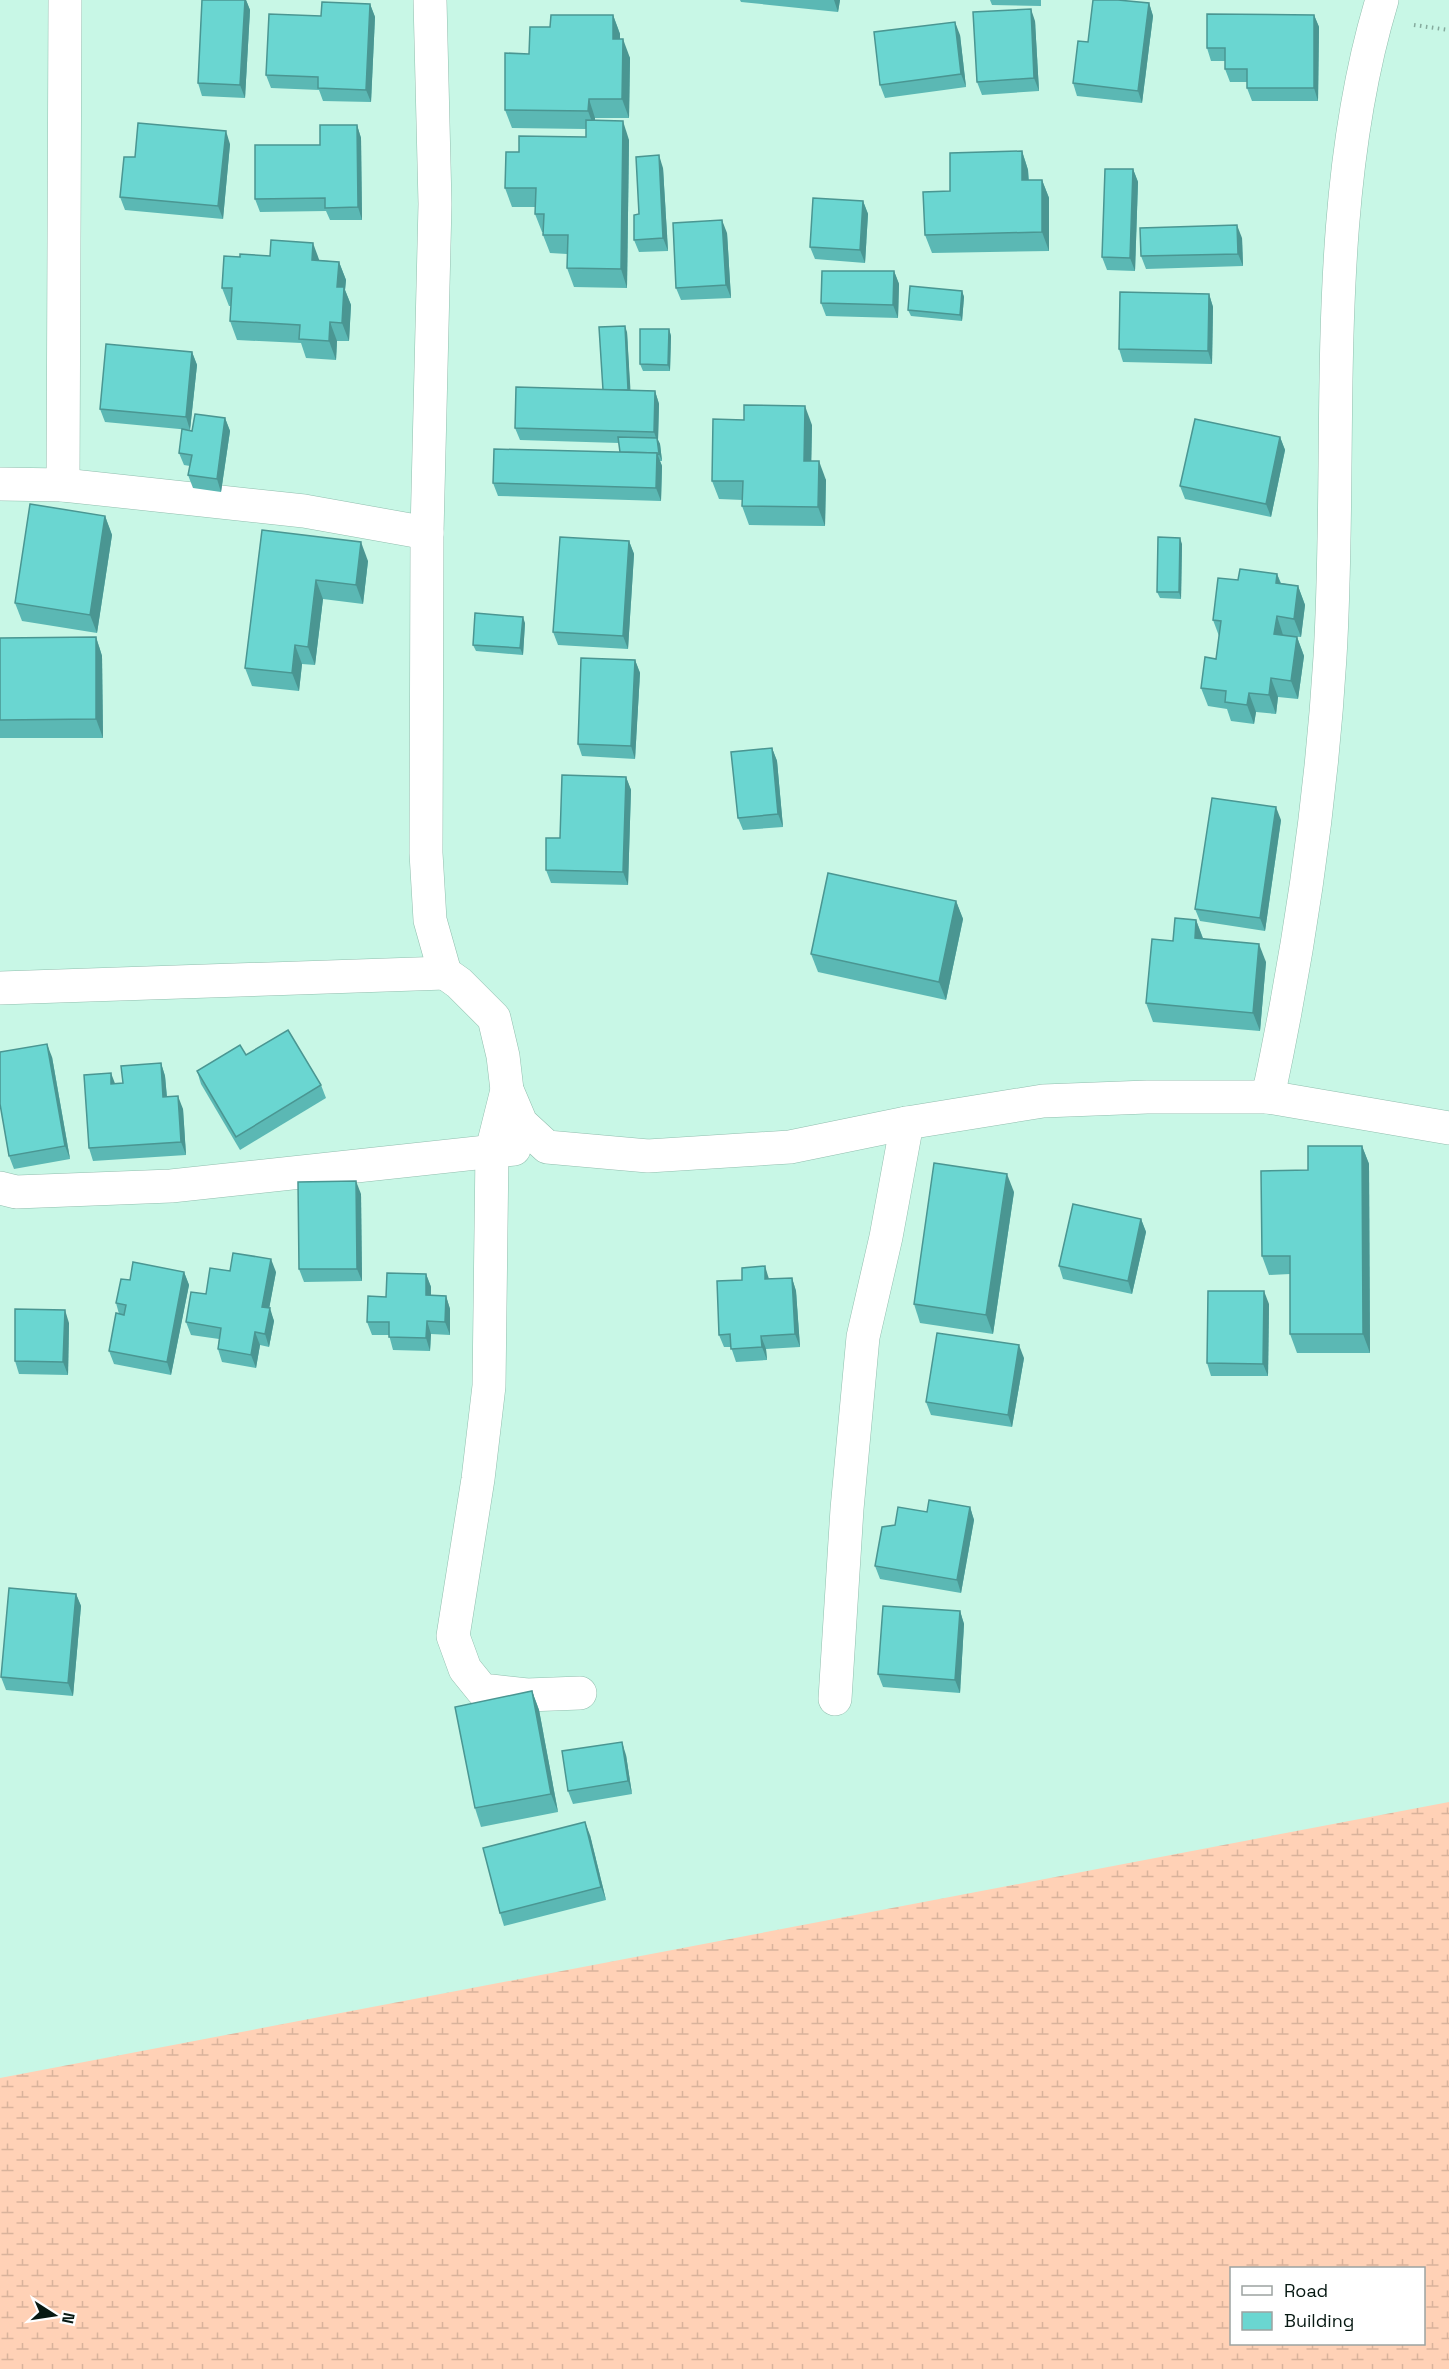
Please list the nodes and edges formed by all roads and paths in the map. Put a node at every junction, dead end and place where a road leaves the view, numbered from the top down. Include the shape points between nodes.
1 (65, 0) edge
2 (430, 0) edge
3 (1382, 0) edge
4 (0, 484) edge
5 (63, 485) junction
6 (427, 533) junction
7 (445, 973) junction
8 (0, 988) edge
9 (507, 1090) junction
10 (1268, 1097) junction
11 (907, 1123) junction
12 (1449, 1128) edge
13 (547, 1148) junction
14 (492, 1150) junction
15 (0, 1188) edge
16 (580, 1693) dead end
17 (835, 1699) dead end

1 - 5 street
2 - 6 street via 435,204
3 - 10 street via 1355,119 1341,236 1330,657 1315,830 1287,1009
4 - 5 street
5 - 6 street via 304,511
6 - 7 street via 426,853 430,920
7 - 8 street
7 - 9 street via 494,1018 504,1056
9 - 13 street via 521,1123
9 - 14 street
10 - 11 street via 1043,1101
10 - 12 street
11 - 13 street via 790,1147 648,1156
11 - 17 street via 863,1337
13 - 14 street
14 - 15 street via 171,1186 16,1192
14 - 16 street via 489,1386 453,1636 465,1669 482,1690 527,1695

